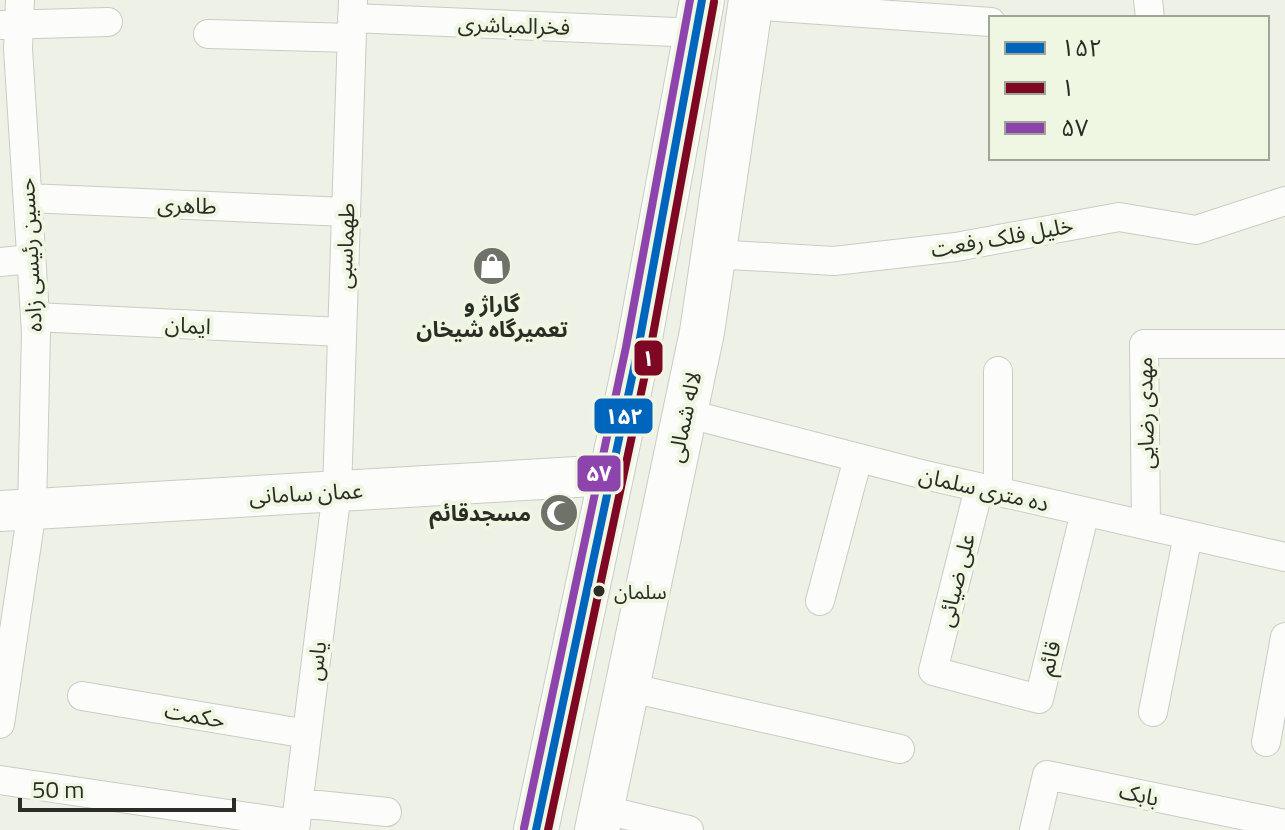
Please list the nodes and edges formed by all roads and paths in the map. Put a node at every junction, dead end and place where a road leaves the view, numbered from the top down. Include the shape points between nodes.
1 (750, 3) edge
2 (689, 16) edge
3 (13, 17) edge
4 (352, 19) edge
5 (108, 22) dead end
6 (989, 22) edge
7 (208, 34) dead end
8 (13, 169) edge
9 (28, 198) junction
10 (1285, 201) edge
11 (346, 212) junction
12 (713, 254) junction
13 (31, 259) junction
14 (0, 262) edge
15 (35, 317) junction
16 (342, 332) junction
17 (1285, 344) edge
18 (998, 371) dead end
19 (685, 413) junction
20 (858, 458) junction
21 (611, 475) junction
22 (988, 490) junction
23 (337, 491) junction
24 (16, 510) edge
25 (1085, 512) junction
26 (1146, 525) junction
27 (1188, 535) junction
28 (1285, 557) edge
29 (820, 601) dead end
30 (1285, 637) edge
31 (933, 671) joint
32 (627, 687) junction
33 (82, 696) dead end
34 (1153, 712) dead end
35 (0, 724) edge
36 (307, 734) junction
37 (1266, 742) dead end
38 (900, 749) dead end
39 (0, 780) edge
40 (387, 812) dead end
41 (296, 819) edge
42 (599, 820) edge
43 (1285, 824) edge
44 (536, 830) edge
45 (689, 830) edge
46 (1034, 830) edge

1 - 6 street
1 - 12 main road, لاله شمالی
2 - 4 street, فخرالمباشری
2 - 21 main road via 638,349
3 - 5 street
3 - 8 street, حسین رئیسی زاده via 18,49
4 - 7 street, فخرالمباشری
4 - 11 street, طهماسبی
8 - 9 street, حسین رئیسی زاده
9 - 11 street, طاهری
9 - 13 street, حسین رئیسی زاده
10 - 12 street, خلیل فلک رفعت via 1196,230 1119,217 956,247 834,261
11 - 16 street, طهماسبی
12 - 19 main road, لاله شمالی
13 - 14 street
13 - 15 street, حسین رئیسی زاده
15 - 16 street, ایمان
15 - 24 street, حسین رئیسی زاده
16 - 23 street, طهماسبی
17 - 26 street, مهدی رضایی via 1144,344
18 - 22 street, علی ضیائی
19 - 20 street, ده متری سلمان
19 - 32 main road, لاله شمالی
20 - 22 street, ده متری سلمان
20 - 29 street
21 - 23 street, عمان سامانی
21 - 44 main road
22 - 25 street, ده متری سلمان
22 - 31 street, علی ضیائی
23 - 24 street, عمان سامانی
23 - 36 street, یاس
24 - 35 street, حسین رئیسی زاده
25 - 26 street, ده متری سلمان
25 - 31 street, قائم via 1039,699
26 - 27 street, ده متری سلمان
27 - 28 street, ده متری سلمان
27 - 34 street
30 - 37 street
32 - 38 street
32 - 42 main road, لاله شمالی
33 - 36 street, حکمت
36 - 41 street, یاس
39 - 41 street
40 - 41 street
42 - 45 street
43 - 46 street, بابک via 1047,775

